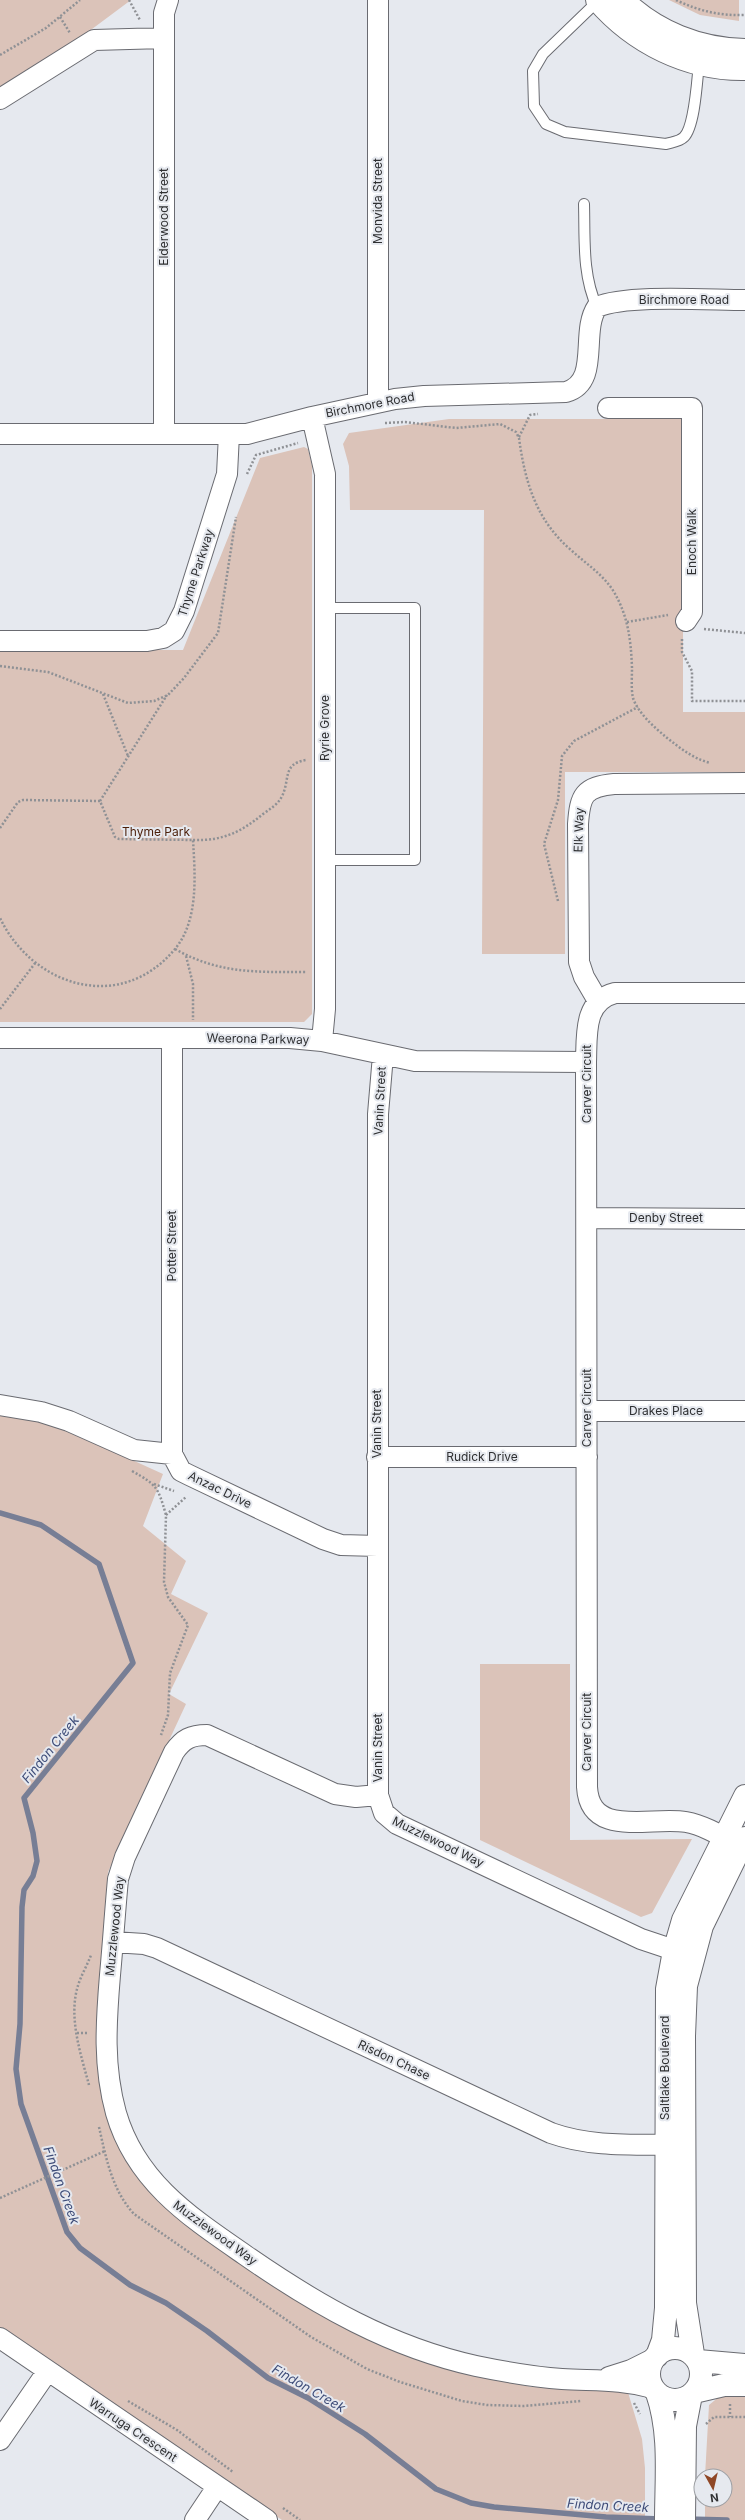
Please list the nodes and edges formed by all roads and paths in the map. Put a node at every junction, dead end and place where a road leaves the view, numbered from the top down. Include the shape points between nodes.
1 (80, 0) edge
2 (168, 0) edge
3 (378, 0) edge
4 (598, 0) edge
5 (623, 0) edge
6 (676, 0) edge
7 (745, 15) edge
8 (164, 38) junction
9 (745, 50) edge
10 (0, 54) edge
11 (699, 63) junction
12 (745, 69) edge
13 (0, 99) edge
14 (584, 204) dead end
15 (745, 300) edge
16 (596, 307) junction
17 (538, 394) junction
18 (378, 402) junction
19 (608, 408) dead end
20 (312, 417) junction
21 (381, 423) dead end
22 (0, 434) edge
23 (164, 434) junction
24 (229, 434) junction
25 (318, 438) junction
26 (519, 438) junction
27 (244, 481) dead end
28 (236, 515) dead end
29 (325, 608) junction
30 (686, 621) joint
31 (0, 641) edge
32 (0, 666) edge
33 (102, 694) junction
34 (168, 695) junction
35 (745, 701) edge
36 (128, 757) junction
37 (324, 759) junction
38 (714, 764) dead end
39 (745, 783) edge
40 (100, 801) junction
41 (0, 828) edge
42 (193, 840) junction
43 (325, 860) junction
44 (0, 918) edge
45 (175, 949) junction
46 (186, 956) junction
47 (36, 962) junction
48 (325, 972) junction
49 (745, 993) edge
50 (598, 1001) junction
51 (0, 1009) edge
52 (0, 1038) edge
53 (172, 1038) junction
54 (193, 1038) junction
55 (322, 1041) junction
56 (383, 1055) junction
57 (586, 1062) junction
58 (587, 1218) junction
59 (745, 1218) edge
60 (0, 1405) edge
61 (587, 1411) junction
62 (745, 1411) edge
63 (172, 1454) junction
64 (377, 1457) junction
65 (587, 1457) junction
66 (126, 1467) dead end
67 (154, 1484) junction
68 (176, 1492) dead end
69 (181, 1495) dead end
70 (166, 1515) junction
71 (378, 1546) junction
72 (159, 1739) dead end
73 (378, 1795) junction
74 (745, 1796) edge
75 (737, 1841) edge
76 (113, 1942) junction
77 (93, 1949) dead end
78 (683, 1953) junction
79 (90, 2092) dead end
80 (98, 2122) dead end
81 (674, 2145) junction
82 (104, 2151) junction
83 (0, 2198) edge
84 (122, 2198) dead end
85 (0, 2338) edge
86 (656, 2357) junction
87 (695, 2357) junction
88 (745, 2365) edge
89 (47, 2372) junction
90 (604, 2379) junction
91 (745, 2385) edge
92 (655, 2391) junction
93 (693, 2394) junction
94 (0, 2440) edge
95 (675, 2468) junction
96 (217, 2487) junction
97 (195, 2520) edge
98 (267, 2520) edge
99 (666, 2520) edge
100 (684, 2520) edge

1 - 10 path via 46,28
2 - 8 street, Elderwood Street via 164,13
3 - 18 street, Monvida Street
4 - 11 street via 625,28 642,40 676,57
4 - 11 lane via 542,54 533,70 534,106 546,124 565,132 666,144 681,140 686,136 691,123
5 - 9 street via 642,18 678,37 714,48
6 - 7 path via 695,9 712,13
8 - 13 street via 94,40
8 - 23 street, Elderwood Street
11 - 12 street
14 - 16 lane via 586,270
15 - 16 street, Birchmore Road via 628,300
16 - 17 street, Birchmore Road via 589,322 584,380 574,390
17 - 18 street, Birchmore Road via 424,396
17 - 26 path via 538,414 527,419
18 - 20 street, Birchmore Road
19 - 30 street, Enoch Walk via 692,408 692,612
20 - 24 street, Birchmore Road via 247,434
20 - 25 street, Ryrie Grove
21 - 26 path via 405,422 456,428 500,424 516,432
22 - 23 street, Birchmore Road
23 - 24 street, Birchmore Road
24 - 31 street, Thyme Parkway via 229,460 223,489 184,611 174,631 163,638 147,641
25 - 27 path via 256,455
25 - 29 street, Ryrie Grove via 324,474
26 - 38 path via 526,481 547,526 606,580 622,609 629,628 633,698 638,708 679,748 695,758
28 - 34 path via 218,633
29 - 37 street, Ryrie Grove
29 - 43 lane via 415,608 415,860
30 - 35 path via 682,629 682,652 692,671 692,701
32 - 33 path via 48,672
33 - 34 path via 128,703 140,704
33 - 36 path
34 - 36 path
36 - 40 path
37 - 42 path via 297,761 288,771 281,799 238,833 220,839
37 - 43 street, Ryrie Grove
39 - 50 street, Elk Way via 614,784 595,787 584,794 579,808 578,824 578,955 584,977
40 - 41 path via 23,800 18,802
40 - 42 path via 115,837 119,839
42 - 45 path via 195,872 192,911
43 - 48 street, Ryrie Grove
44 - 47 path via 12,937
45 - 46 path
45 - 47 path via 139,977 101,988 66,980
46 - 48 path via 202,963 237,971
46 - 54 path via 193,984
47 - 51 path
48 - 55 street, Ryrie Grove
49 - 50 street via 615,993 606,995
50 - 57 street, Carver Circuit via 589,1018
52 - 53 street, Weerona Parkway
53 - 54 street, Weerona Parkway
53 - 63 street, Potter Street
54 - 55 street, Weerona Parkway via 290,1038
55 - 56 street, Weerona Parkway
56 - 57 street, Weerona Parkway via 415,1061
56 - 64 street, Vanin Street via 378,1114
57 - 58 street, Carver Circuit
58 - 59 street, Denby Street
58 - 61 street, Carver Circuit
60 - 63 street via 41,1412 69,1421 134,1450
61 - 62 street, Drakes Place
61 - 65 street, Carver Circuit
63 - 71 street, Anzac Drive via 181,1470 189,1475 323,1539 341,1545
64 - 65 street, Rudick Drive
64 - 71 street, Vanin Street
65 - 75 street, Carver Circuit via 589,1801 596,1813 610,1820 688,1822
66 - 67 path
67 - 68 path
67 - 70 path
69 - 70 path via 187,1498
70 - 72 path via 164,1582 168,1597 188,1625 170,1673 168,1715
71 - 73 street, Vanin Street
73 - 76 street, Muzzlewood Way via 356,1797 335,1794 206,1735 192,1736 184,1740 174,1752 125,1857 118,1879
73 - 78 street, Muzzlewood Way via 384,1813 397,1824 640,1939
74 - 75 street, Saltlake Boulevard
75 - 78 street, Saltlake Boulevard via 691,1901
76 - 81 street, Risdon Chase via 157,1948 551,2133 580,2142
76 - 90 street, Muzzlewood Way via 105,2034 105,2060 110,2088 117,2116 129,2144 150,2176 177,2206 310,2298 365,2328 404,2345 437,2356 513,2374 566,2379
77 - 79 path via 77,1988 75,2001 77,2033
78 - 81 street, Saltlake Boulevard via 666,2001
80 - 82 path
81 - 86 street, Saltlake Boulevard via 666,2308 663,2340
81 - 87 street, Saltlake Boulevard via 684,2303
82 - 83 path
82 - 84 path via 114,2183
85 - 89 street, Warruga Crescent
86 - 87 street via 663,2351 678,2348
86 - 90 street, Muzzlewood Way via 631,2370
86 - 92 street via 649,2373
87 - 88 street
87 - 93 street via 702,2377
89 - 94 street
89 - 96 street, Warruga Crescent
90 - 92 street, Muzzlewood Way via 633,2383
91 - 93 street via 724,2385
92 - 93 street via 674,2401
92 - 95 street via 663,2408
93 - 95 street
95 - 99 street
95 - 100 street
96 - 97 street
96 - 98 street, Warruga Crescent

